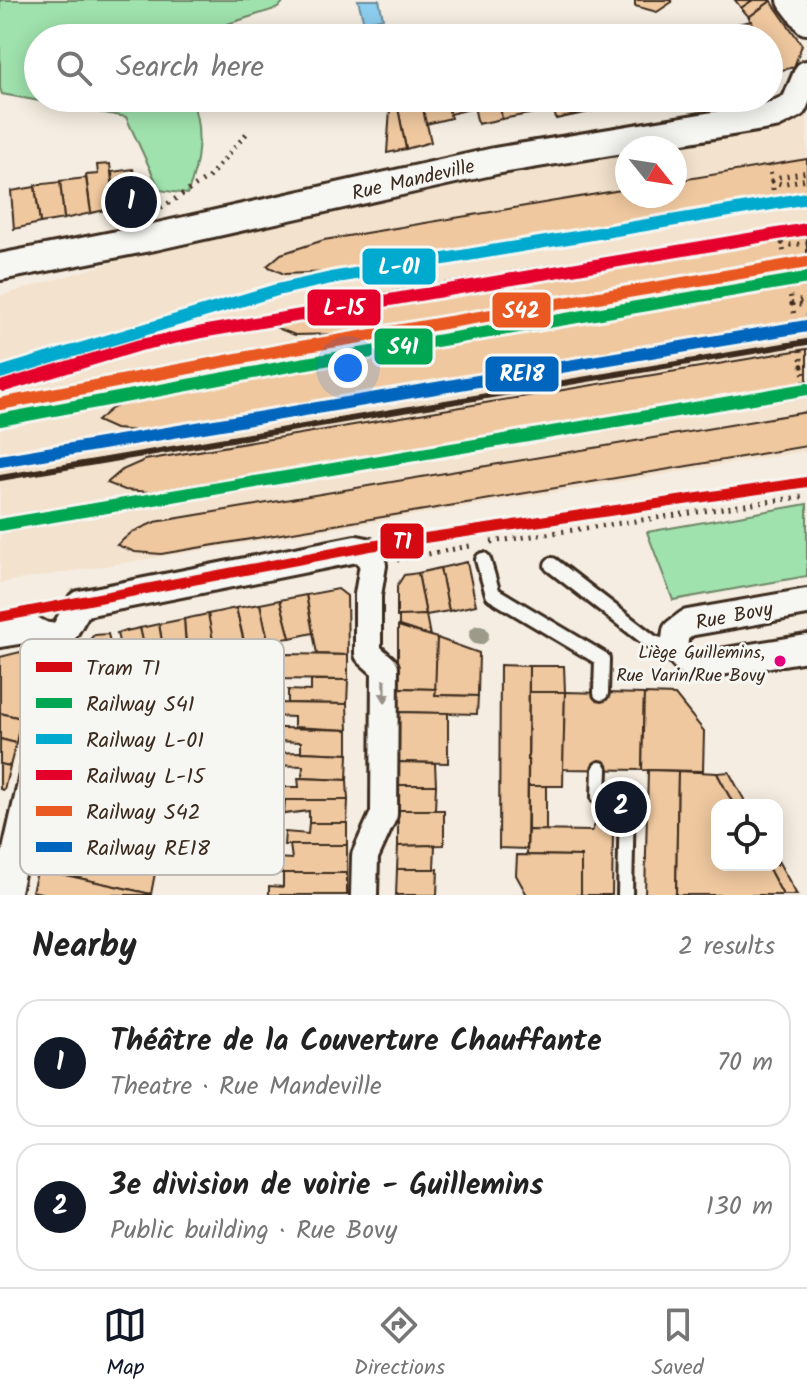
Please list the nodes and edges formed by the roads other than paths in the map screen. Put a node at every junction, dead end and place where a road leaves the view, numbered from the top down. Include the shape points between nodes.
1 (791, 0) edge
2 (807, 21) edge
3 (807, 74) edge
4 (783, 110) edge
5 (780, 112) edge
6 (0, 267) edge
7 (483, 560) dead end
8 (552, 565) dead end
9 (807, 602) edge
10 (0, 634) edge
11 (57, 637) joint
12 (674, 648) junction
13 (807, 648) edge
14 (601, 693) dead end
15 (600, 769) dead end
16 (20, 833) edge
17 (6, 895) edge
18 (364, 895) edge
19 (625, 895) edge

1 - 2 street
3 - 4 street, Rue Mandeville via 794,105
5 - 6 street, Rue Mandeville via 495,161
7 - 14 lane via 493,594 602,659
8 - 12 lane via 653,643
9 - 12 street, Rue Bovy via 688,623 676,632
10 - 11 street via 31,629
11 -> 18 street via 80,604 366,551 373,565 368,653 385,668 387,746 384,814 365,856
12 - 13 street, Rue Bovy via 687,662 702,665
15 - 19 lane via 599,797 627,799
16 - 17 street

